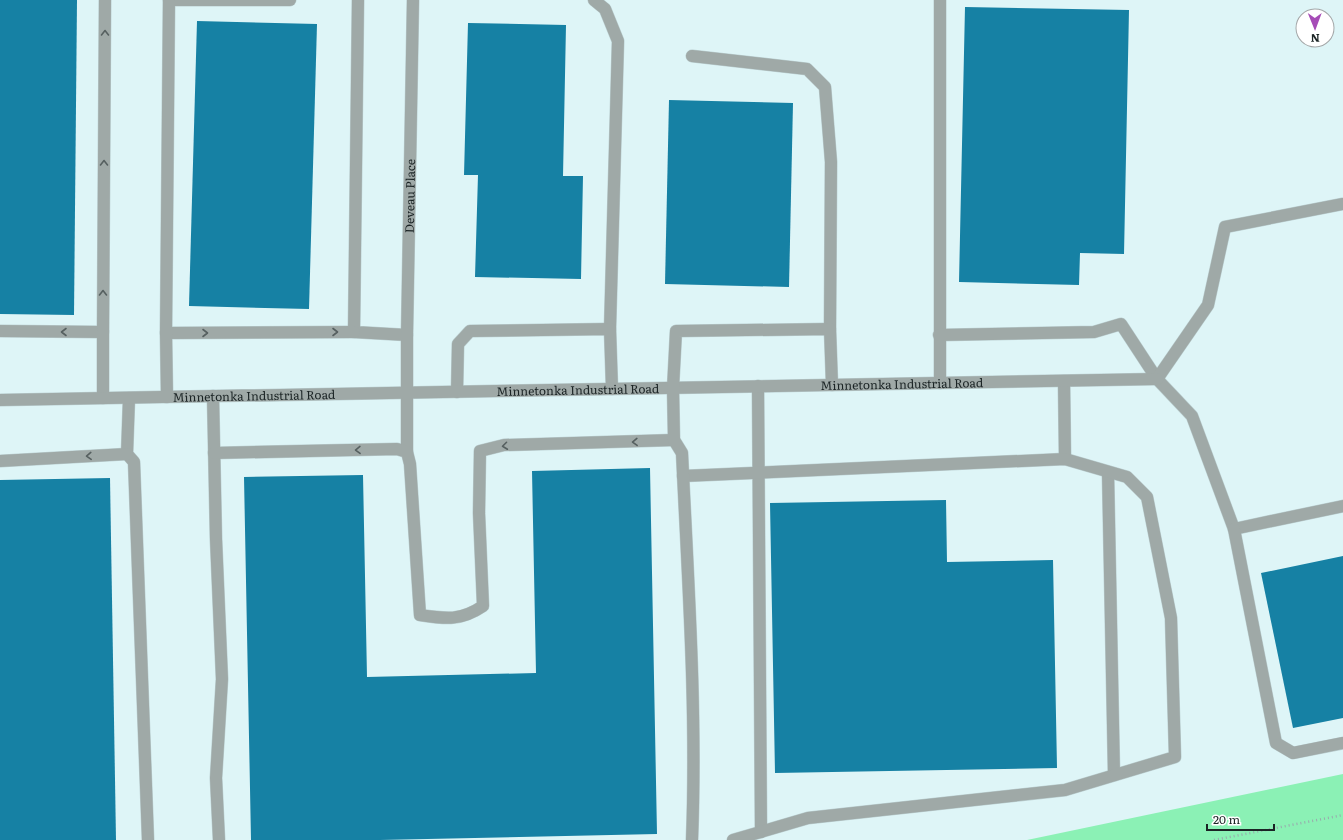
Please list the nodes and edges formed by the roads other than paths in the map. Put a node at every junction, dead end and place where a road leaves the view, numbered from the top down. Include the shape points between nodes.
1 (105, 0) edge
2 (169, 0) edge
3 (290, 0) edge
4 (358, 0) edge
5 (413, 0) edge
6 (594, 0) edge
7 (940, 0) edge
8 (692, 56) dead end
9 (1343, 204) edge
10 (610, 329) junction
11 (830, 329) junction
12 (0, 331) edge
13 (102, 332) junction
14 (354, 332) junction
15 (166, 333) junction
16 (407, 335) junction
17 (939, 335) junction
18 (1156, 379) junction
19 (1064, 381) junction
20 (940, 383) junction
21 (832, 385) junction
22 (758, 386) junction
23 (673, 388) junction
24 (612, 389) junction
25 (406, 392) junction
26 (457, 392) junction
27 (213, 396) junction
28 (167, 397) junction
29 (103, 398) junction
30 (129, 398) junction
31 (0, 400) edge
32 (674, 440) junction
33 (402, 450) junction
34 (214, 453) junction
35 (127, 454) junction
36 (1065, 459) junction
37 (0, 461) edge
38 (1108, 472) junction
39 (759, 473) junction
40 (683, 476) junction
41 (1343, 506) edge
42 (1234, 530) junction
43 (1343, 743) edge
44 (1114, 775) junction
45 (761, 832) junction
46 (148, 840) edge
47 (219, 840) edge
48 (692, 840) edge
49 (733, 840) edge

13 -> 1 street
2 - 3 street
2 - 15 street
4 - 14 street
5 - 16 street, Deveau Place
6 - 10 street via 605,9 618,41
7 - 17 street
8 - 11 street via 807,69 825,87 831,162
9 - 18 street via 1226,227 1208,305
10 - 24 street
10 - 26 street via 470,331 458,344
11 - 21 street
11 - 23 street via 676,331
13 -> 12 street
13 - 29 street
15 -> 14 street
14 - 16 street
15 - 28 street
16 - 25 street, Deveau Place
17 - 18 street via 1094,332 1121,324
17 - 20 street
18 - 19 street, Minnetonka Industrial Road
18 - 42 street via 1192,416
19 - 20 street, Minnetonka Industrial Road
19 - 36 street
20 - 21 street, Minnetonka Industrial Road
21 - 22 street, Minnetonka Industrial Road
22 - 23 street, Minnetonka Industrial Road
22 - 39 street
23 - 24 street, Minnetonka Industrial Road
23 - 32 street
24 - 26 street, Minnetonka Industrial Road
25 - 26 street, Minnetonka Industrial Road
25 - 27 street, Minnetonka Industrial Road
25 - 33 street, Deveau Place
27 - 28 street, Minnetonka Industrial Road
27 - 34 street
28 - 30 street, Minnetonka Industrial Road
29 - 30 street, Minnetonka Industrial Road
29 - 31 street, Minnetonka Industrial Road
30 - 35 street
32 -> 33 street, Deveau Place via 504,445 480,451 479,513 484,606 472,614 446,619 420,615 410,464
32 - 40 street via 682,452
33 -> 34 street
34 - 47 street via 222,678 216,778
35 -> 37 street
35 - 46 street via 134,462
36 - 38 street
36 - 39 street
38 - 44 street
38 - 44 street via 1128,477 1147,497 1171,618 1175,757
39 - 40 street
39 - 45 street
40 - 48 street via 689,584 694,786
41 - 42 street
42 - 43 street via 1276,743 1294,753
44 - 45 street via 1065,790 808,818
45 - 49 street

